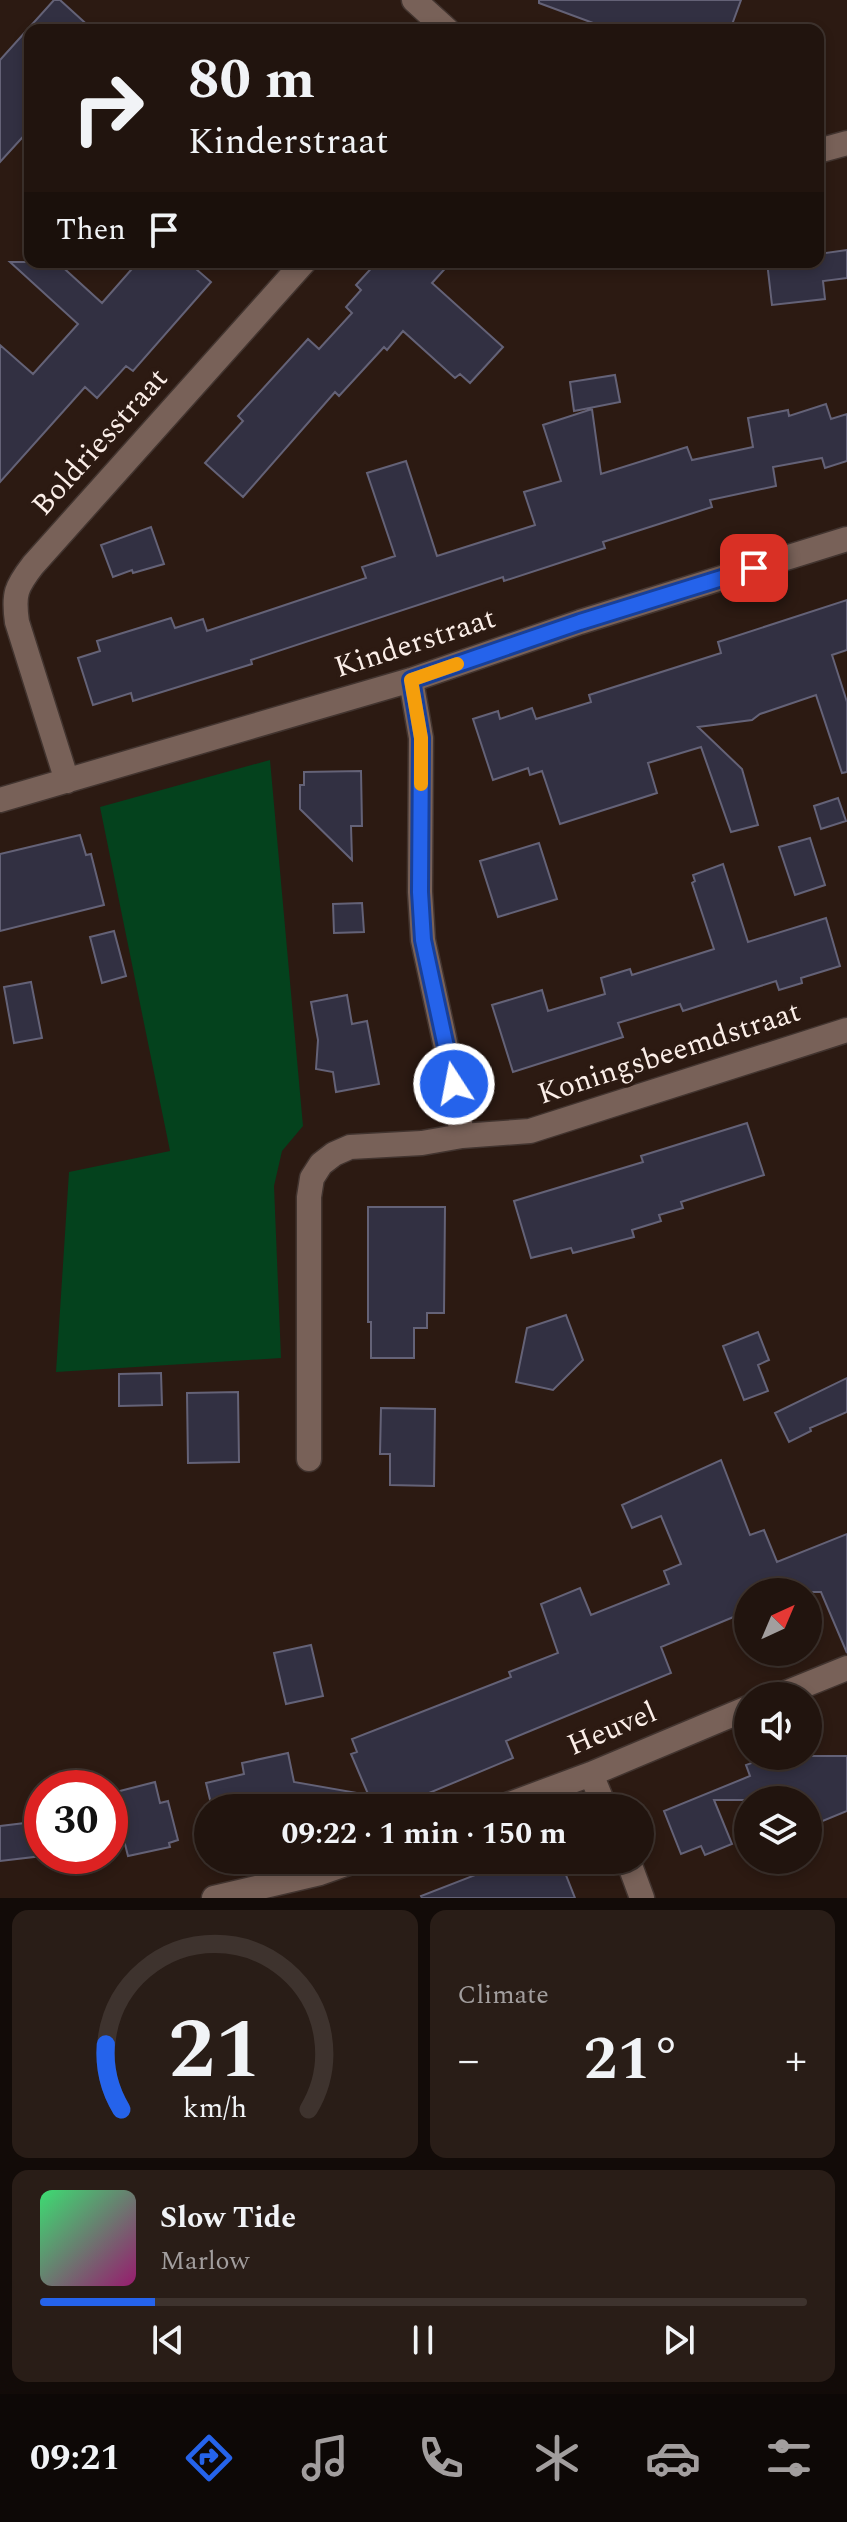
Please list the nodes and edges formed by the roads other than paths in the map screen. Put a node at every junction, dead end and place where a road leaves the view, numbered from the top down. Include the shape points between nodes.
1 (414, 0) edge
2 (440, 24) edge
3 (847, 143) edge
4 (824, 149) edge
5 (299, 268) edge
6 (847, 539) edge
7 (411, 680) junction
8 (67, 781) junction
9 (0, 800) edge
10 (847, 1030) edge
11 (462, 1136) junction
12 (309, 1459) dead end
13 (847, 1668) edge
14 (812, 1682) edge
15 (734, 1714) edge
16 (591, 1774) junction
17 (537, 1794) edge
18 (599, 1794) edge
19 (316, 1874) edge
20 (633, 1874) edge
21 (214, 1898) edge
22 (642, 1898) edge

1 - 2 street
3 - 4 street
5 - 8 street, Boldriesstraat via 18,586 17,622
6 - 7 street, Kinderstraat
7 - 8 street, Kinderstraat
7 - 11 street via 421,738 423,940
8 - 9 street, Kinderstraat
10 - 11 street, Koningsbeemdstraat via 530,1131
11 - 12 street, Koningsbeemdstraat via 350,1147 321,1164 312,1178
13 - 14 street
15 - 16 street, Heuvel
16 - 17 street, Heuvel
16 - 18 street
19 - 21 street
20 - 22 street

